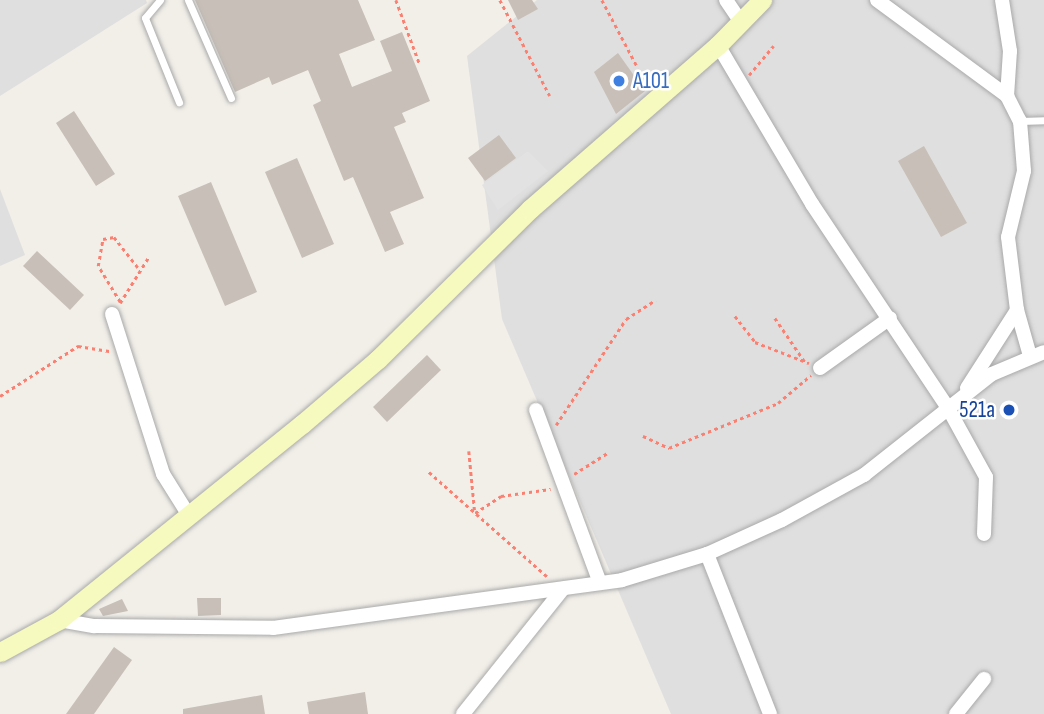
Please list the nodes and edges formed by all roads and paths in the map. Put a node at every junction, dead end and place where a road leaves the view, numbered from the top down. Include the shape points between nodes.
1 (160, 0) edge
2 (188, 0) edge
3 (396, 0) edge
4 (500, 0) edge
5 (602, 0) edge
6 (726, 0) edge
7 (762, 0) edge
8 (877, 0) edge
9 (1002, 0) edge
10 (741, 22) junction
11 (718, 45) junction
12 (773, 46) dead end
13 (420, 65) dead end
14 (638, 68) dead end
15 (741, 86) junction
16 (550, 96) dead end
17 (1007, 96) junction
18 (230, 98) dead end
19 (179, 102) dead end
20 (1044, 120) edge
21 (1020, 121) junction
22 (148, 258) dead end
23 (140, 270) junction
24 (655, 300) dead end
25 (116, 309) junction
26 (1017, 310) junction
27 (735, 316) dead end
28 (775, 318) dead end
29 (890, 318) junction
30 (125, 353) junction
31 (1037, 354) edge
32 (805, 362) junction
33 (820, 368) junction
34 (0, 396) edge
35 (961, 398) junction
36 (948, 408) junction
37 (536, 410) dead end
38 (643, 436) dead end
39 (547, 440) junction
40 (469, 451) dead end
41 (610, 452) dead end
42 (429, 472) dead end
43 (563, 484) junction
44 (474, 513) junction
45 (188, 514) junction
46 (984, 534) dead end
47 (708, 554) junction
48 (600, 583) junction
49 (562, 590) junction
50 (59, 620) junction
51 (0, 652) edge
52 (984, 679) dead end
53 (463, 714) edge
54 (770, 714) edge
55 (956, 714) edge

1 - 19 lane via 145,18
2 - 18 lane
3 - 13 path
4 - 16 path
5 - 14 path
6 - 10 street
7 - 10 street
8 - 17 street
9 - 17 street via 1010,51
10 - 11 street
11 - 15 street
11 - 45 street via 530,209 378,359
12 - 15 path
15 - 29 street via 812,204
17 - 21 street
20 - 21 lane
21 - 26 street via 1024,172 1008,237
22 - 23 path
23 - 25 path
23 - 25 path via 114,237 103,239 97,266
24 - 39 path via 626,319
25 - 30 street
26 - 31 street
26 - 35 street
27 - 32 path via 755,342
28 - 32 path
29 - 33 street
29 - 36 street
30 - 34 path via 78,346
30 - 45 street via 163,474
31 - 35 street via 992,374
32 - 33 path
33 - 38 path via 778,403 670,448
35 - 36 street
36 - 46 street via 986,477
36 - 47 street via 864,475
37 - 39 street
39 - 43 street
40 - 44 path
41 - 43 path
42 - 44 path
43 - 44 path via 501,496
43 - 48 street
44 - 49 path
45 - 50 street
47 - 48 street
47 - 54 street
48 - 49 street
49 - 50 street via 273,628 94,626
49 - 53 street
50 - 51 street
52 - 55 street

